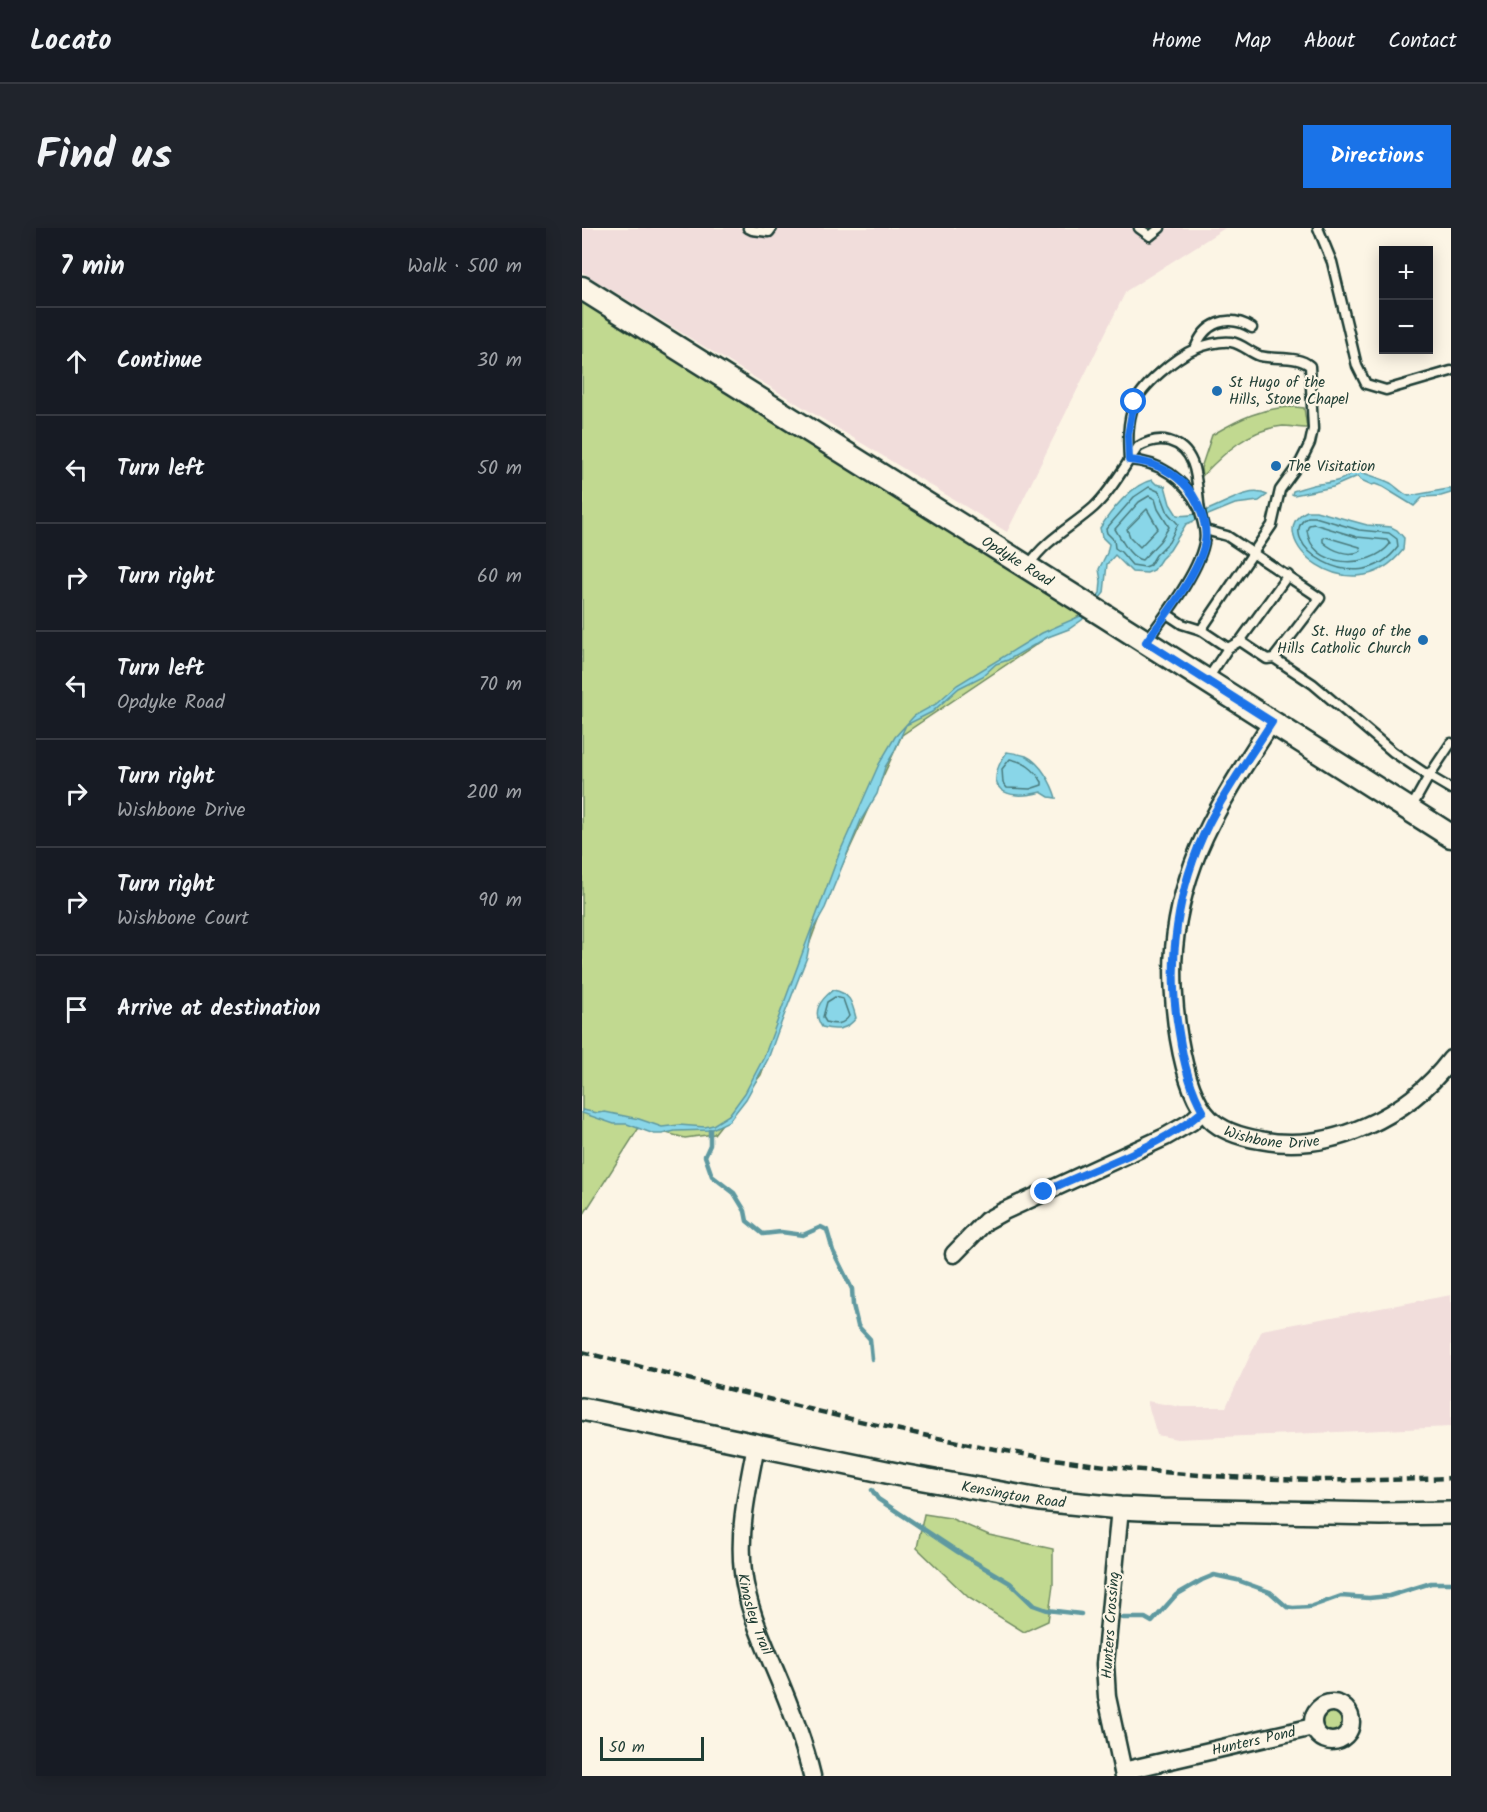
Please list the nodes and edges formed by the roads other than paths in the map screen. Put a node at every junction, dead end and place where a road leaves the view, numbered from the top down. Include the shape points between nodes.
1 (748, 228) edge
2 (781, 228) edge
3 (1139, 228) edge
4 (1160, 228) edge
5 (1318, 228) edge
6 (770, 230) edge
7 (582, 288) edge
8 (1252, 328) dead end
9 (1195, 349) junction
10 (1451, 371) edge
11 (1129, 460) junction
12 (1200, 509) junction
13 (1205, 530) junction
14 (1253, 552) junction
15 (1027, 567) junction
16 (1288, 575) junction
17 (1167, 614) junction
18 (1201, 630) junction
19 (1240, 641) junction
20 (1146, 642) junction
21 (1228, 648) junction
22 (1274, 658) junction
23 (1207, 680) junction
24 (1272, 722) junction
25 (1451, 743) edge
26 (1429, 776) junction
27 (1451, 789) edge
28 (1409, 810) junction
29 (1451, 836) edge
30 (1451, 1059) edge
31 (1203, 1111) junction
32 (954, 1254) dead end
33 (582, 1409) edge
34 (756, 1445) junction
35 (1120, 1508) junction
36 (1451, 1513) edge
37 (1313, 1727) dead end
38 (1124, 1773) edge
39 (812, 1776) edge

1 - 6 lane
2 - 6 lane
3 - 4 lane via 1150,236
5 - 10 lane via 1332,262 1357,366 1366,384 1386,390
7 - 15 main road, Opdyke Road
8 - 9 lane via 1236,321 1217,324 1202,333
9 - 11 lane via 1137,398 1130,418
9 - 14 lane via 1234,343 1259,356 1306,363 1311,370 1310,443 1280,490 1272,525
11 - 12 lane via 1170,472 1188,489
11 - 12 lane via 1138,447 1155,440 1172,442 1184,449 1193,462
11 - 15 lane via 1096,505 1036,553
12 - 13 lane
13 - 14 lane via 1227,536
13 - 17 lane via 1199,558
14 - 16 lane
14 - 18 lane
15 - 20 main road, Opdyke Road
16 - 19 lane
16 - 22 lane via 1320,598
17 - 18 lane
17 - 20 lane
18 - 21 lane
19 - 21 lane
19 - 22 lane via 1267,659
20 - 23 main road, Opdyke Road
21 - 23 lane
22 - 26 lane
23 - 24 main road, Opdyke Road
24 - 28 main road, Opdyke Road
24 - 31 street, Wishbone Drive via 1204,834 1176,932 1173,977 1177,1024 1189,1079
25 - 26 lane
26 - 27 lane
26 - 28 lane
28 - 29 main road, Opdyke Road
30 - 31 street, Wishbone Drive via 1422,1090 1391,1112 1348,1133 1318,1142 1290,1144 1249,1138 1226,1130
31 - 32 street via 1165,1137 986,1221
33 - 34 street, Kensington Road
34 - 35 street, Kensington Road via 980,1490
34 - 39 street, Kingsley Trail via 744,1510 743,1574 752,1612 796,1721
35 - 36 street, Kensington Road
35 - 38 street, Hunters Crossing via 1105,1664 1109,1709
37 - 38 street, Hunters Pond

